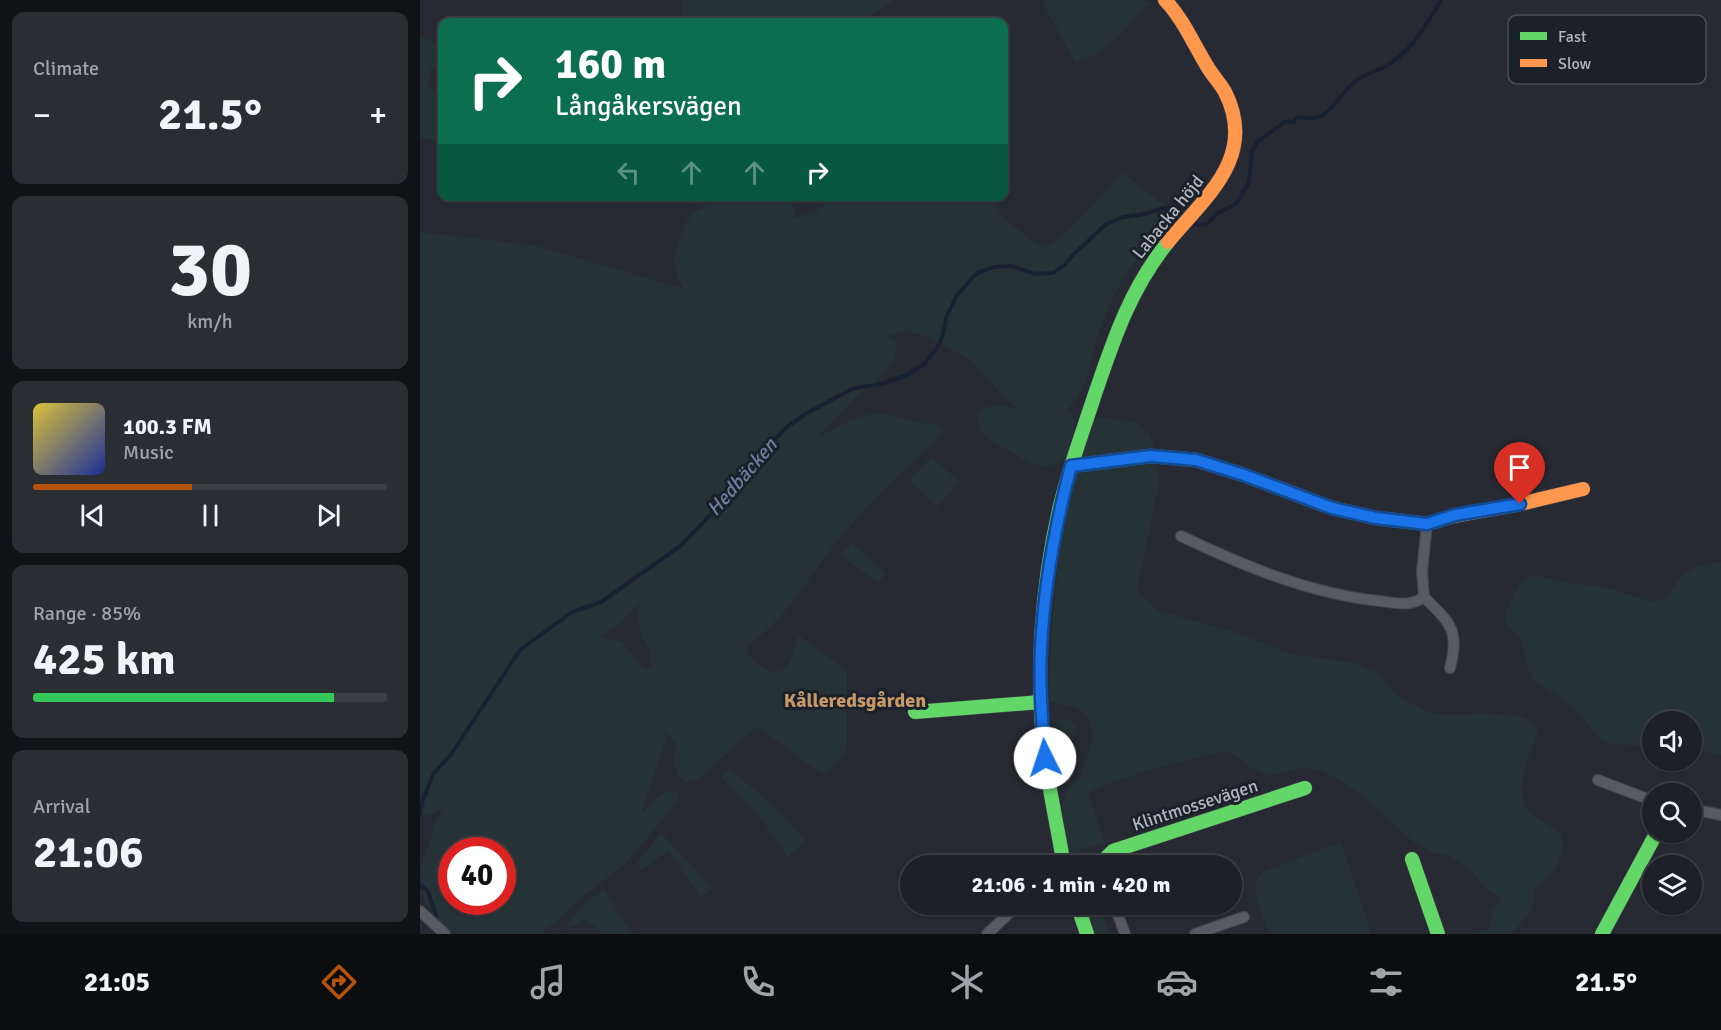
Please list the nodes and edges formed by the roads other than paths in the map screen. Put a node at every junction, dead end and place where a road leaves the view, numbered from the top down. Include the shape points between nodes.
1 (1165, 0) edge
2 (1071, 466) junction
3 (1583, 489) dead end
4 (1427, 524) junction
5 (1180, 536) dead end
6 (1424, 597) junction
7 (1450, 668) dead end
8 (1041, 702) junction
9 (915, 712) dead end
10 (1598, 780) dead end
11 (1305, 788) dead end
12 (1642, 797) edge
13 (1702, 811) edge
14 (1721, 815) edge
15 (1651, 843) edge
16 (1062, 855) edge
17 (1109, 855) edge
18 (1412, 859) dead end
19 (420, 911) edge
20 (1007, 915) edge
21 (1081, 915) edge
22 (1118, 915) edge
23 (1244, 917) dead end
24 (445, 934) edge
25 (987, 934) edge
26 (1087, 934) edge
27 (1125, 934) edge
28 (1194, 934) edge
29 (1438, 934) edge
30 (1602, 934) edge

1 - 2 street, Labacka höjd via 1225,92 1235,116 1236,139 1226,172 1164,247 1133,293
2 - 4 street via 1151,456 1196,460 1332,508
2 - 8 street, Labacka höjd via 1048,572
3 - 4 street
4 - 6 street via 1422,571
5 - 6 street via 1307,587 1407,604
6 - 7 street via 1453,633
8 - 9 street
8 - 16 street, Labacka höjd via 1045,758
10 - 12 street
11 - 17 street, Klintmossevägen
13 - 14 street
15 - 30 street
18 - 29 street
19 - 24 street
20 - 25 street
21 - 26 street
22 - 27 street
23 - 28 street

